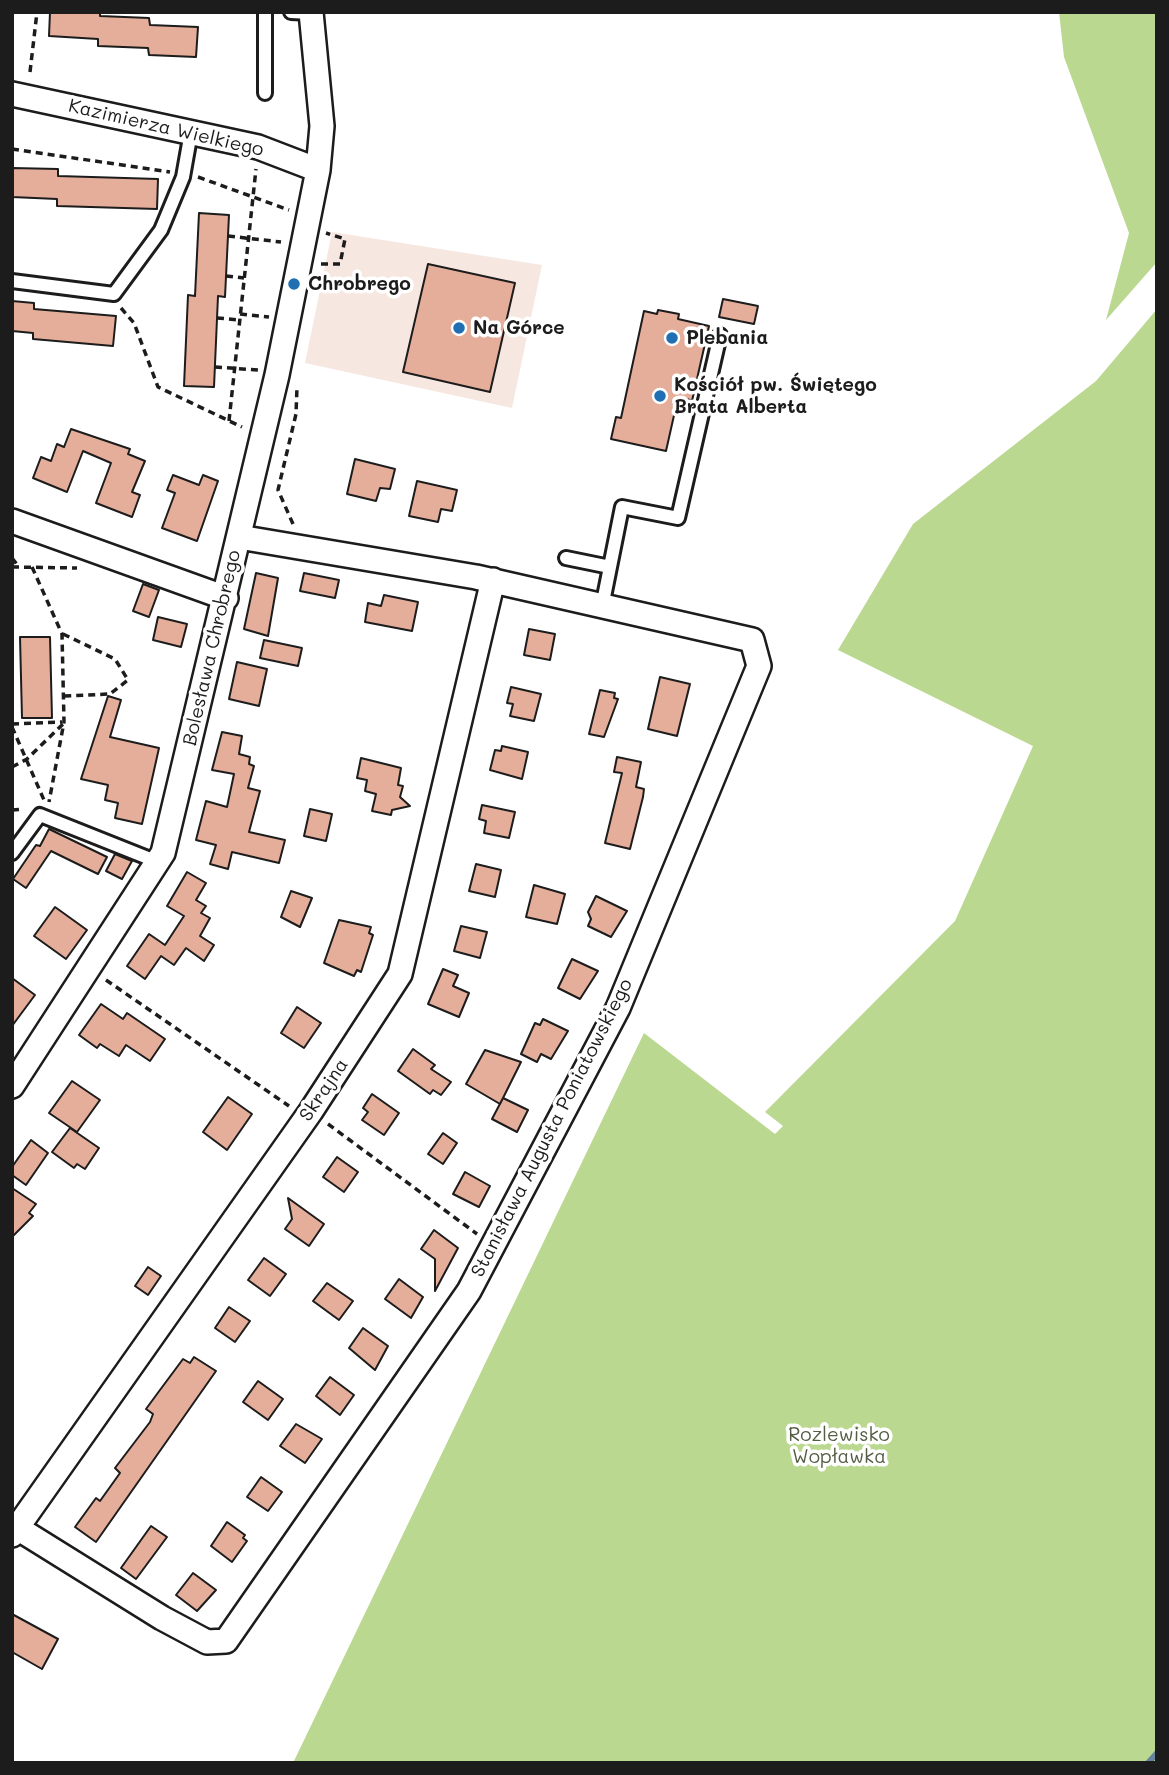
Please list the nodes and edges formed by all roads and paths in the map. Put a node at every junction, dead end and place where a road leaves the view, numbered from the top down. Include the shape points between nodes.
1 (37, 12) edge
2 (265, 12) edge
3 (291, 12) edge
4 (311, 13) edge
5 (30, 72) dead end
6 (265, 93) dead end
7 (12, 94) edge
8 (191, 132) junction
9 (12, 149) edge
10 (257, 161) dead end
11 (318, 170) junction
12 (184, 174) junction
13 (253, 197) junction
14 (310, 209) junction
15 (228, 236) dead end
16 (248, 239) junction
17 (303, 244) junction
18 (318, 265) dead end
19 (226, 276) dead end
20 (244, 278) junction
21 (12, 281) edge
22 (114, 294) junction
23 (240, 314) junction
24 (217, 318) dead end
25 (240, 320) junction
26 (287, 323) junction
27 (720, 335) dead end
28 (215, 367) dead end
29 (234, 369) junction
30 (287, 375) junction
31 (229, 421) junction
32 (252, 431) dead end
33 (12, 521) edge
34 (298, 534) dead end
35 (239, 537) junction
36 (93, 550) junction
37 (12, 558) edge
38 (566, 558) dead end
39 (12, 567) edge
40 (19, 567) junction
41 (610, 567) junction
42 (32, 568) junction
43 (493, 580) junction
44 (226, 598) junction
45 (602, 607) junction
46 (62, 634) junction
47 (64, 696) junction
48 (64, 722) junction
49 (12, 726) edge
50 (27, 759) junction
51 (12, 767) edge
52 (12, 853) edge
53 (158, 862) junction
54 (106, 980) dead end
55 (20, 1056) edge
56 (12, 1086) edge
57 (306, 1117) junction
58 (331, 1127) dead end
59 (488, 1242) dead end
60 (15, 1532) edge

1 - 5 path
2 - 6 lane
3 - 4 lane
4 - 11 street, Bolesława Chrobrego via 323,126
7 - 8 street, Kazimierza Wielkiego
8 - 11 street, Kazimierza Wielkiego via 258,147
8 - 12 lane
9 - 12 path
10 - 13 path
11 - 14 street, Bolesława Chrobrego
12 - 13 path
12 - 22 lane via 161,230
13 - 14 path via 293,211 299,206
13 - 16 path
14 - 17 street, Bolesława Chrobrego
14 - 18 path via 323,211 320,227 325,233 345,239 340,264
15 - 16 path
16 - 17 path
16 - 20 path
17 - 26 street, Bolesława Chrobrego
19 - 20 path
20 - 23 path
21 - 22 lane
22 - 31 path via 134,323 158,387
23 - 25 path
23 - 26 path
24 - 25 path
25 - 29 path
26 - 30 street, Bolesława Chrobrego
27 - 41 lane via 678,518 622,507
28 - 29 path
29 - 30 path
29 - 31 path
30 - 34 path via 296,414 278,490
30 - 35 street, Bolesława Chrobrego
31 - 32 path
33 - 36 street
35 - 43 street, Stanisława Augusta Poniatowskiego
35 - 44 street, Bolesława Chrobrego
36 - 42 path via 78,568
36 - 44 street
37 - 40 path
38 - 41 lane
39 - 40 path
40 - 42 path
41 - 45 lane
42 - 46 path
43 - 45 street, Stanisława Augusta Poniatowskiego
43 - 57 street, Skrajna via 400,974
44 - 53 street, Bolesława Chrobrego
45 - 60 street, Stanisława Augusta Poniatowskiego via 752,640 759,666 618,1009 469,1291 226,1641 207,1642
46 - 47 path
46 - 47 path via 115,659 128,680 110,694
47 - 48 path
48 - 49 path
48 - 50 path
48 - 50 path via 48,808
49 - 50 path
50 - 51 path
52 - 53 lane via 40,815
53 - 55 street, Bolesława Chrobrego
54 - 57 path
55 - 56 street, Bolesława Chrobrego
57 - 60 street, Skrajna
58 - 59 path

